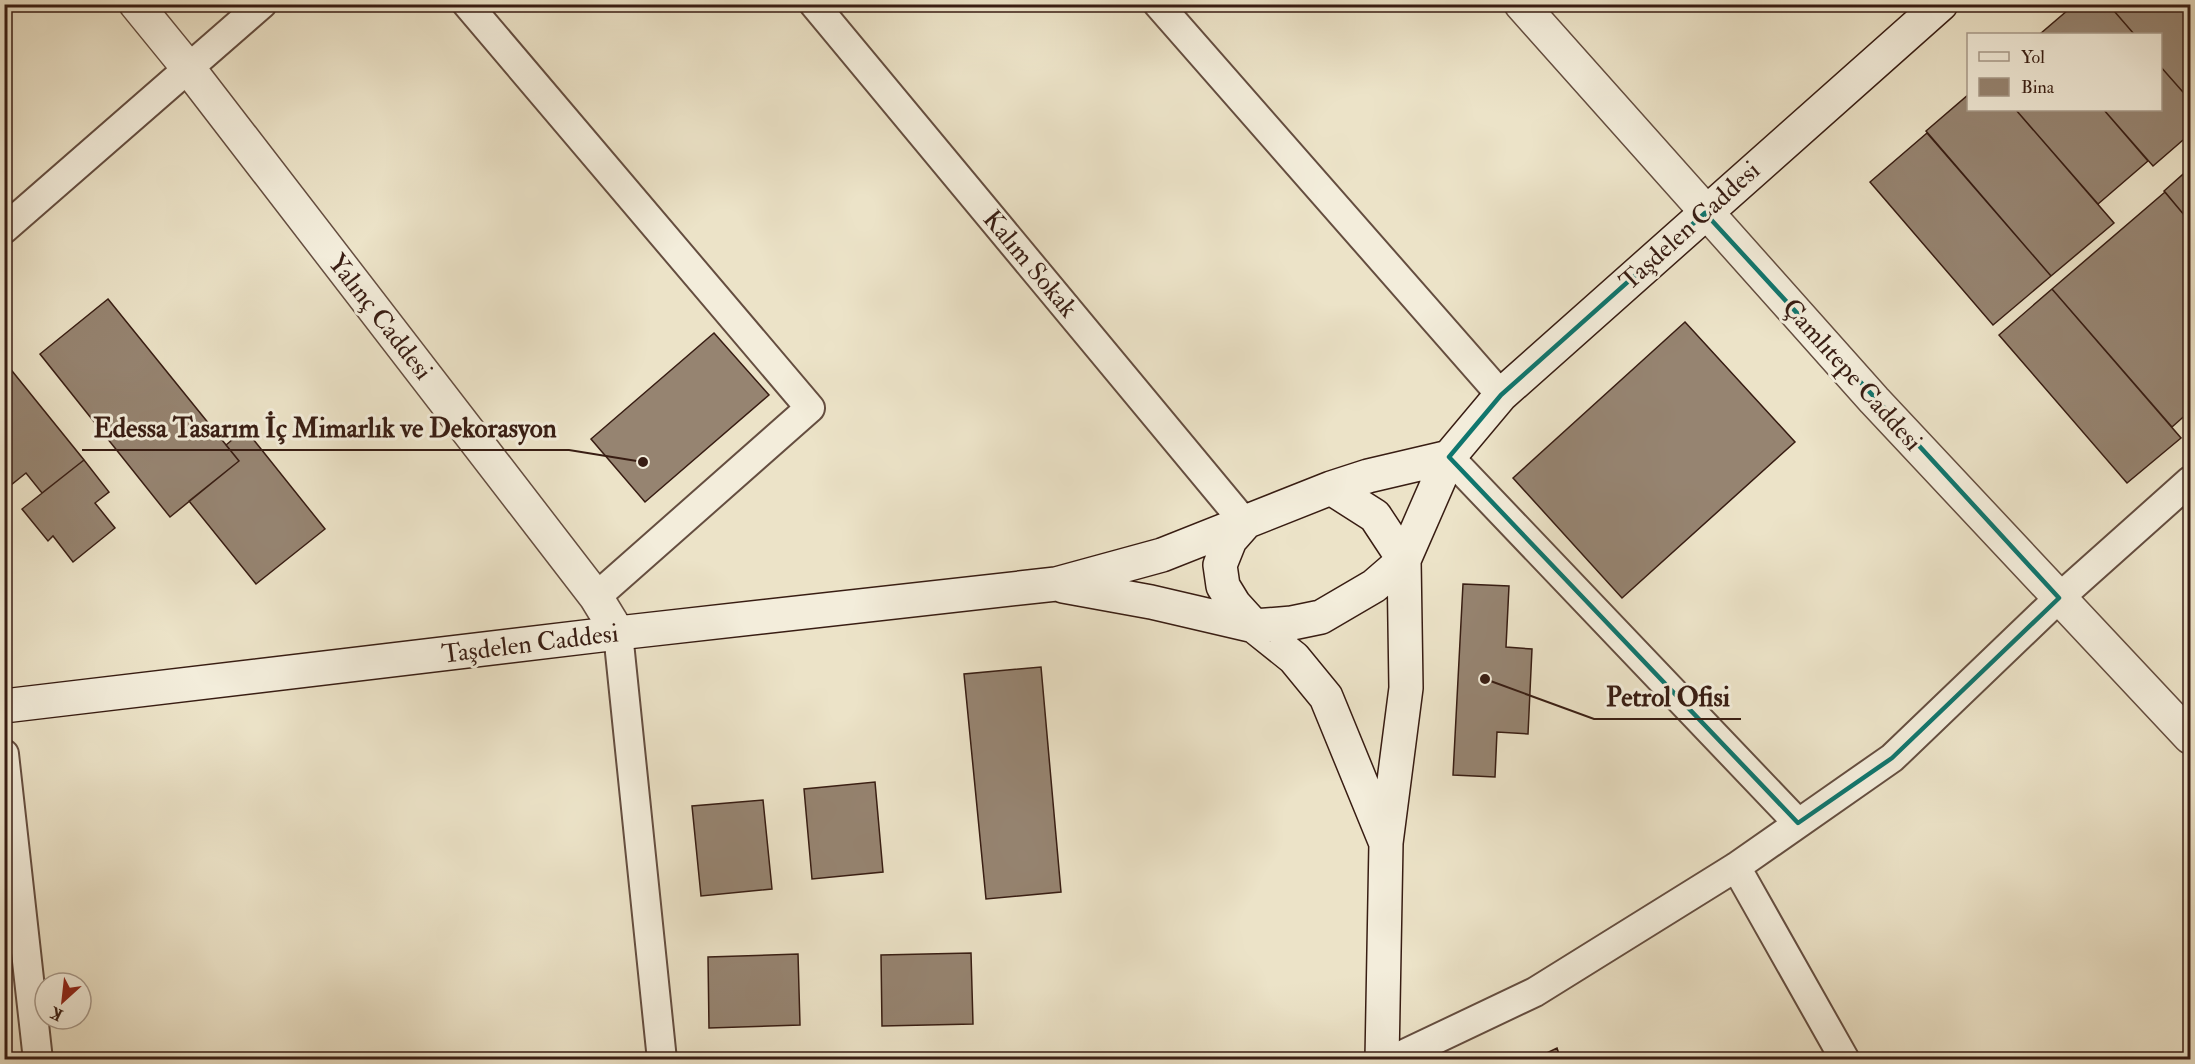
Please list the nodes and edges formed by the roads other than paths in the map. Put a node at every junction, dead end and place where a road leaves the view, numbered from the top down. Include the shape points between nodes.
1 (136, 4) edge
2 (262, 4) edge
3 (467, 4) edge
4 (814, 4) edge
5 (1158, 4) edge
6 (1521, 4) edge
7 (1941, 4) edge
8 (189, 69) junction
9 (1705, 213) junction
10 (4, 229) edge
11 (1501, 395) junction
12 (1449, 457) junction
13 (2190, 481) edge
14 (1331, 488) junction
15 (1245, 523) junction
16 (1404, 560) junction
17 (1056, 584) junction
18 (596, 597) junction
19 (2060, 598) junction
20 (1254, 626) junction
21 (618, 633) junction
22 (4, 706) edge
23 (2190, 738) edge
24 (4, 754) edge
25 (1798, 823) junction
26 (1386, 843) junction
27 (1736, 867) junction
28 (38, 1059) edge
29 (662, 1059) edge
30 (1382, 1059) edge
31 (1392, 1059) edge
32 (1845, 1059) edge

1 - 8 main road, Yalınç Caddesi
2 - 8 street
3 - 18 street via 810,408
4 - 15 street, Kalım Sokak
5 - 11 street
6 - 9 main road, Çamlıtepe Caddesi
7 - 9 main road, Taşdelen Caddesi
8 - 10 street
8 - 18 main road, Yalınç Caddesi
9 - 11 main road, Taşdelen Caddesi
9 - 19 main road, Çamlıtepe Caddesi
11 - 12 main road, Taşdelen Caddesi
12 - 14 main road
12 - 16 main road, Taşdelen Caddesi
12 - 25 street
13 - 19 street
14 - 15 main road
14 - 16 main road via 1375,516
15 - 17 main road via 1162,555
15 - 20 main road via 1230,540 1220,565 1223,586
16 - 20 main road via 1374,586 1321,617
16 - 26 main road via 1406,688
17 - 20 main road
17 - 21 main road, Taşdelen Caddesi
18 - 21 main road, Yalınç Caddesi
19 - 23 main road, Çamlıtepe Caddesi
19 - 25 street via 1892,758
20 - 26 main road via 1294,657 1326,697
21 - 22 main road, Taşdelen Caddesi
21 - 29 street
24 - 28 street
25 - 27 street
26 - 30 main road
27 - 31 street via 1535,992
27 - 32 street

